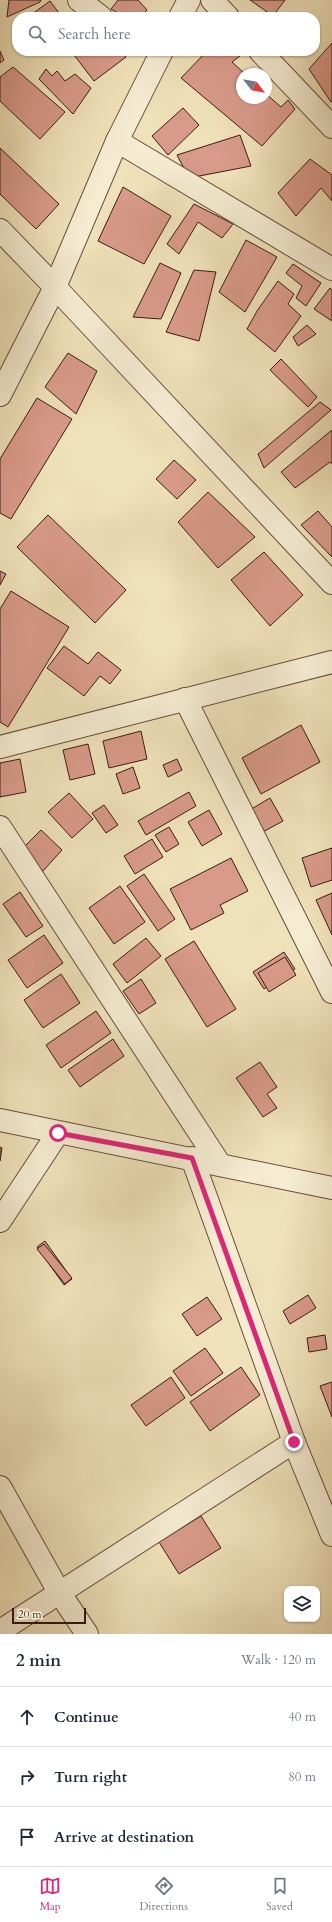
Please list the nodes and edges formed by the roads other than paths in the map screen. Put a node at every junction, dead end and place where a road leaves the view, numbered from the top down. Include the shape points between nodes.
1 (79, 0) edge
2 (189, 0) edge
3 (212, 0) edge
4 (95, 12) edge
5 (183, 12) edge
6 (223, 12) edge
7 (154, 56) edge
8 (265, 56) edge
9 (332, 127) edge
10 (117, 141) junction
11 (0, 230) edge
12 (332, 269) edge
13 (55, 287) junction
14 (0, 395) edge
15 (332, 583) edge
16 (332, 662) edge
17 (185, 700) junction
18 (0, 747) edge
19 (0, 827) edge
20 (332, 992) edge
21 (0, 1120) edge
22 (58, 1133) junction
23 (192, 1158) junction
24 (219, 1163) junction
25 (332, 1188) edge
26 (0, 1221) edge
27 (294, 1442) junction
28 (0, 1487) edge
29 (332, 1535) edge
30 (59, 1592) junction
31 (0, 1631) edge
32 (87, 1634) edge

1 - 4 street
2 - 5 street
3 - 6 street
7 - 10 street
8 - 9 street
10 - 12 street
10 - 13 street
11 - 13 street
13 - 14 street
13 - 15 street
16 - 17 street
17 - 18 street
17 - 20 street
19 - 24 street
21 - 22 street
22 - 23 street
22 - 26 street
23 - 24 street
23 - 27 street
24 - 25 street
27 - 29 street
27 - 30 street
28 - 30 street
30 - 31 street
30 - 32 street

